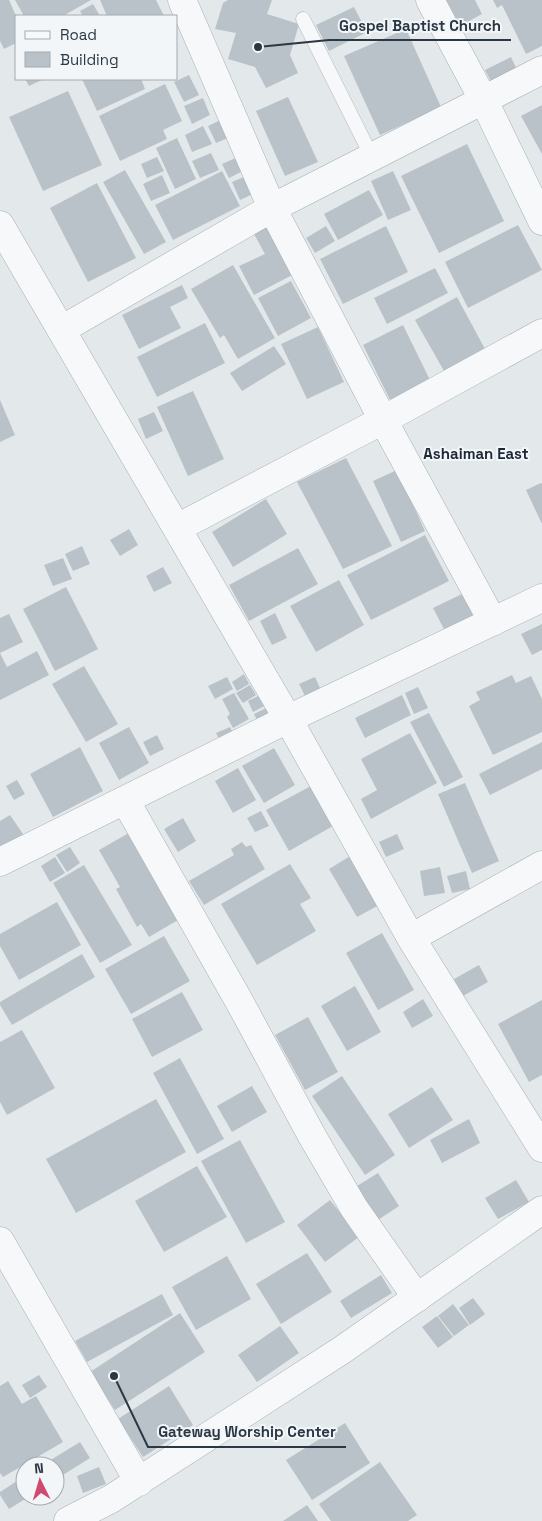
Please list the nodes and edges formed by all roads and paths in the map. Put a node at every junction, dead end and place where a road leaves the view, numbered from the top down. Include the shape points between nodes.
1 (182, 0) edge
2 (430, 0) edge
3 (303, 18) dead end
4 (542, 70) edge
5 (484, 101) junction
6 (372, 157) junction
7 (272, 208) junction
8 (542, 221) edge
9 (0, 225) edge
10 (61, 330) junction
11 (542, 333) edge
12 (383, 420) junction
13 (177, 528) junction
14 (542, 598) edge
15 (492, 622) junction
16 (288, 719) junction
17 (125, 800) junction
18 (0, 862) edge
19 (542, 865) edge
20 (411, 938) junction
21 (542, 1148) edge
22 (542, 1210) edge
23 (0, 1241) edge
24 (417, 1298) junction
25 (139, 1482) junction
26 (68, 1521) edge

1 - 7 street
2 - 5 street
3 - 6 lane
4 - 5 street
5 - 6 street
5 - 8 street
6 - 7 street
7 - 10 street
7 - 12 street
9 - 10 street
10 - 13 street
11 - 12 street
12 - 13 street
12 - 15 street
13 - 16 street
14 - 15 street
15 - 16 street
16 - 17 street
16 - 20 street
17 - 18 street
17 - 24 street via 316,1144 354,1208
19 - 20 street
20 - 21 street
22 - 24 street
23 - 25 street
24 - 25 street
25 - 26 street

